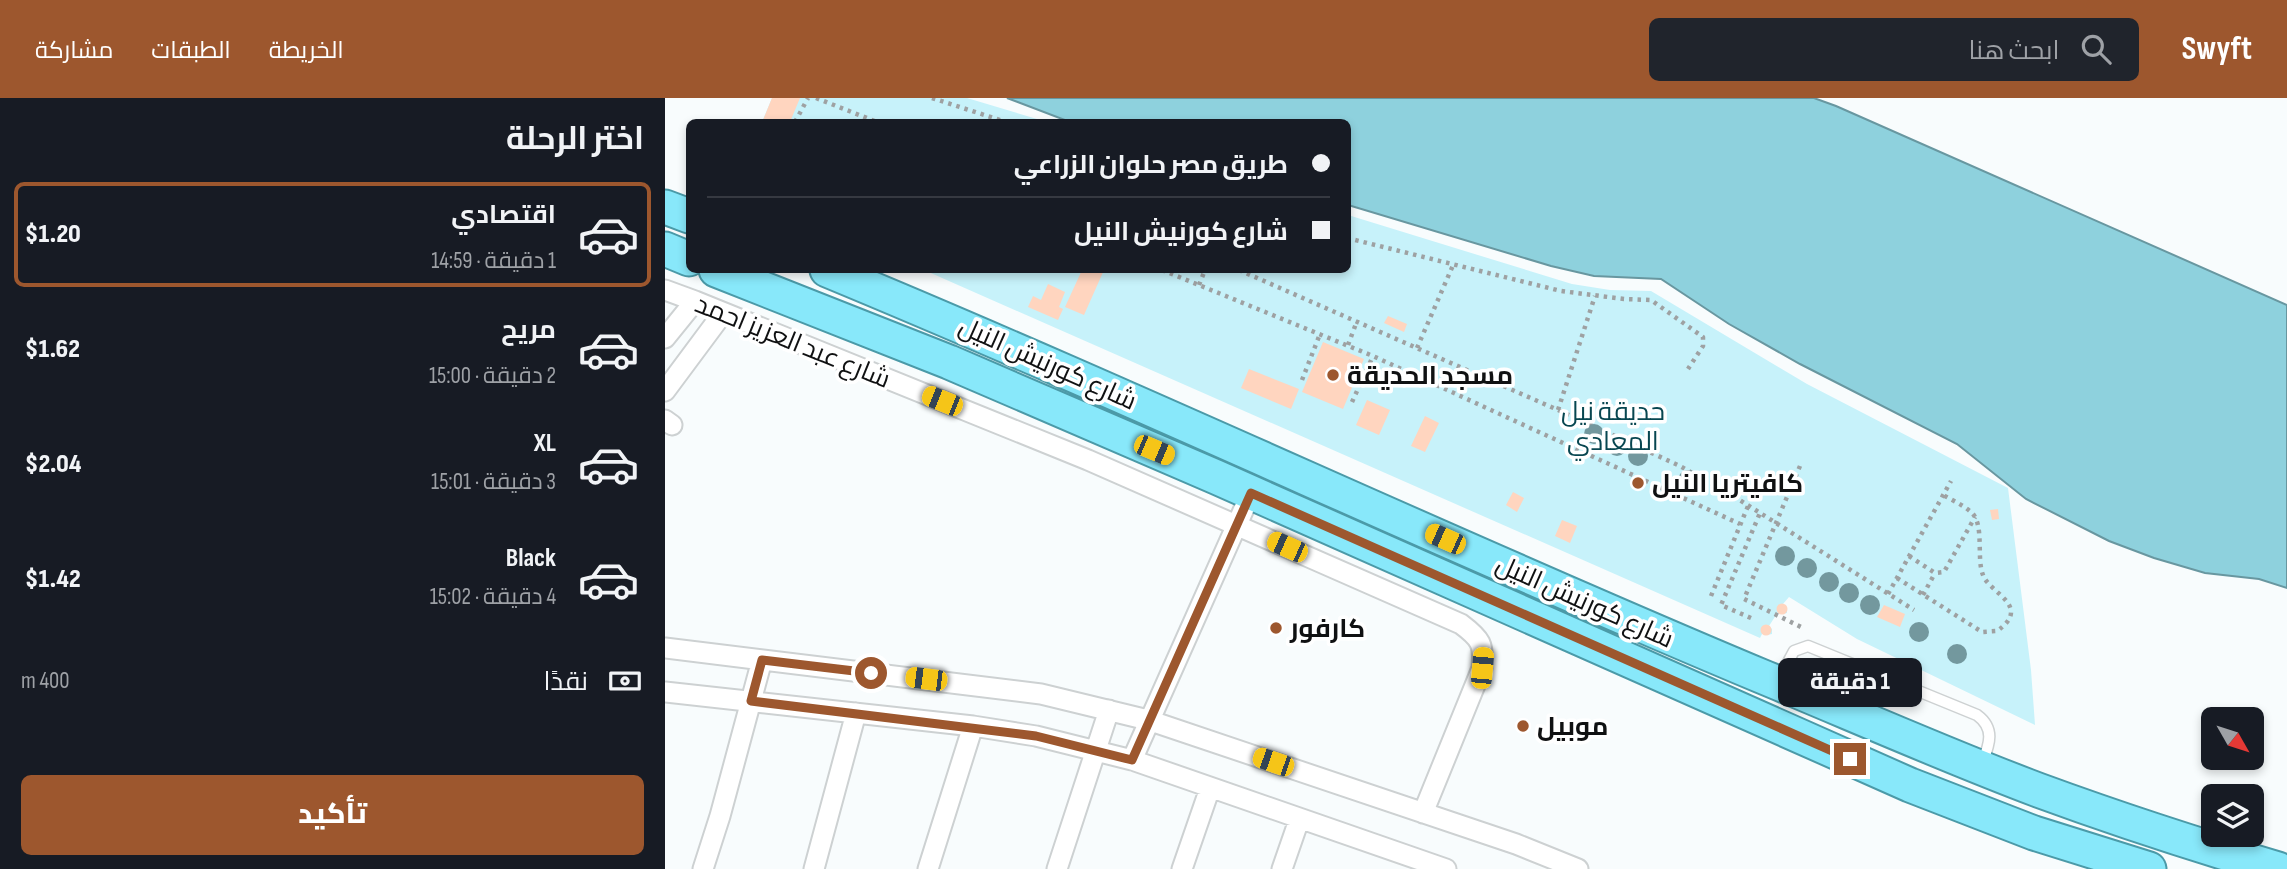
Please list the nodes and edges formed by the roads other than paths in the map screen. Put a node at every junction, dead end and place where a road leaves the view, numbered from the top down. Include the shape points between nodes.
1 (665, 207) edge
2 (686, 214) edge
3 (665, 249) edge
4 (686, 258) edge
5 (724, 273) edge
6 (834, 273) edge
7 (665, 290) edge
8 (695, 301) junction
9 (723, 313) junction
10 (665, 338) edge
11 (665, 391) edge
12 (1230, 443) junction
13 (1216, 477) junction
14 (1251, 493) junction
15 (1237, 525) junction
16 (665, 649) edge
17 (762, 660) junction
18 (1777, 683) junction
19 (665, 692) edge
20 (751, 701) junction
21 (1109, 710) junction
22 (856, 713) junction
23 (1148, 720) junction
24 (973, 726) junction
25 (1096, 750) junction
26 (1132, 760) junction
27 (1981, 768) junction
28 (1210, 788) junction
29 (1423, 813) junction
30 (1299, 820) junction
31 (1396, 861) edge
32 (703, 869) edge
33 (814, 869) edge
34 (928, 869) edge
35 (1057, 869) edge
36 (1182, 869) edge
37 (1282, 869) edge
38 (1446, 869) edge
39 (1578, 869) edge
40 (2149, 869) edge
41 (2278, 869) edge

1 - 2 highway
3 - 4 highway
5 - 13 highway, شارع كورنيش النيل via 949,362
6 - 12 highway, شارع كورنيش النيل
7 - 8 street, شارع عبد العزيز احمد
8 - 9 street, شارع عبد العزيز احمد
8 - 10 street
9 - 11 street
9 - 15 street, شارع عبد العزيز احمد
12 - 13 highway
12 - 18 highway, شارع كورنيش النيل
13 - 14 highway, شارع كورنيش النيل
14 - 15 street
14 - 40 highway, شارع كورنيش النيل via 1910,785 2034,833
15 - 23 street
15 - 29 street, شارع عبد العزيز احمد via 1461,624 1476,635 1484,649 1482,668
16 - 17 street
17 - 20 street
17 - 21 street via 1029,692
18 - 27 highway, شارع كورنيش النيل
18 - 27 lane via 1791,655 1798,648 1813,647 1977,715 1990,735
19 - 20 street
20 - 22 street
20 - 32 street
21 - 23 street
21 - 25 street
22 - 24 street
22 - 33 street
23 - 26 street
23 - 29 street
24 - 25 street
24 - 34 street
25 - 26 street
25 - 35 street
26 - 28 street
27 - 41 highway, شارع كورنيش النيل
28 - 30 street
28 - 36 street
29 - 39 street
30 - 31 street
30 - 37 street
31 - 38 street

